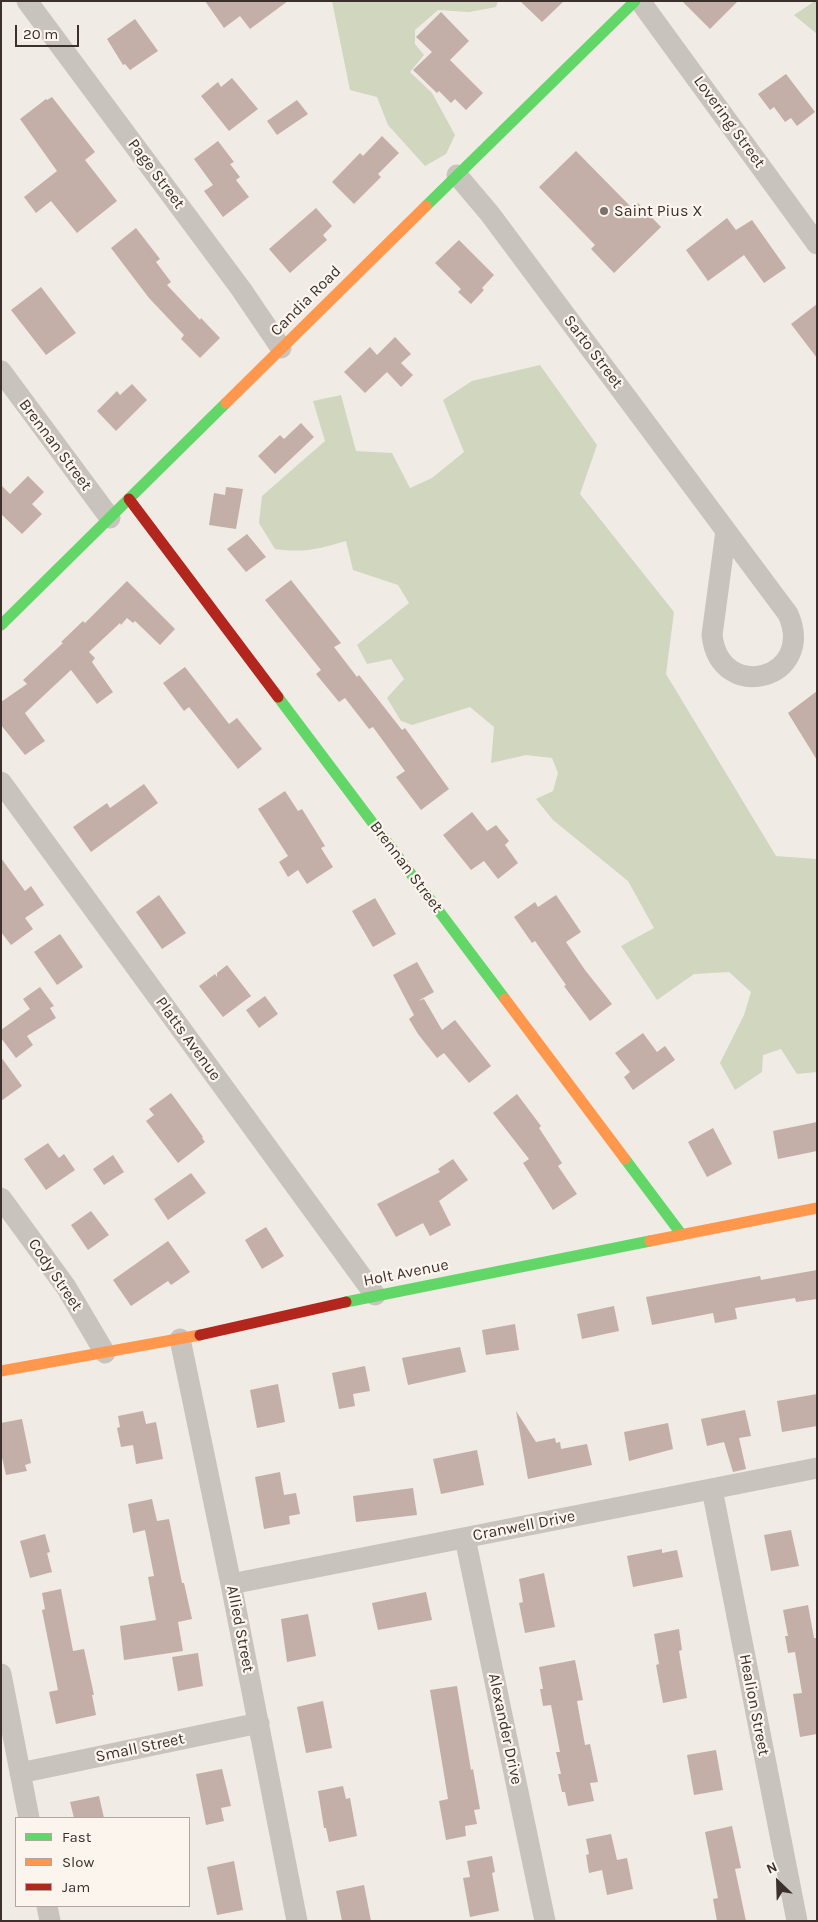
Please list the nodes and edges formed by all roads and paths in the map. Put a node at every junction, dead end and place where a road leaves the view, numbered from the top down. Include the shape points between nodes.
1 (27, 1) edge
2 (636, 1) edge
3 (640, 1) edge
4 (457, 175) junction
5 (817, 244) edge
6 (282, 348) junction
7 (1, 372) edge
8 (129, 499) junction
9 (110, 518) junction
10 (726, 531) junction
11 (1, 625) edge
12 (1, 782) edge
13 (1, 1198) edge
14 (817, 1208) edge
15 (682, 1235) junction
16 (375, 1296) junction
17 (180, 1338) junction
18 (105, 1353) junction
19 (1, 1371) edge
20 (817, 1468) edge
21 (712, 1489) junction
22 (465, 1538) junction
23 (232, 1584) junction
24 (1, 1674) edge
25 (259, 1723) junction
26 (20, 1773) junction
27 (29, 1817) edge
28 (47, 1907) edge
29 (50, 1921) edge
30 (297, 1921) edge
31 (545, 1921) edge
32 (797, 1921) edge

1 - 6 street, Page Street
2 - 4 street, Candia Road
3 - 5 street, Lovering Street
4 - 6 street, Candia Road
4 - 10 street, Sarto Street via 490,214
6 - 8 street, Candia Road
7 - 9 street, Brennan Street
8 - 9 street, Candia Road
8 - 15 street, Brennan Street
9 - 11 street, Candia Road
10 - 10 street, Sarto Street via 712,635 714,647 730,670 757,678 771,674 791,654 793,626 788,614
12 - 16 street, Platts Avenue
13 - 18 street, Cody Street via 66,1287
14 - 15 street, Holt Avenue
15 - 16 street, Holt Avenue
16 - 17 street, Holt Avenue
17 - 18 street, Holt Avenue
17 - 23 street, Allied Street
18 - 19 street, Holt Avenue
20 - 21 street, Cranwell Drive
21 - 22 street, Cranwell Drive
21 - 32 street, Healion Street
22 - 23 street, Cranwell Drive
22 - 31 street, Alexander Drive
23 - 25 street, Allied Street
24 - 26 street
25 - 26 street, Small Street
25 - 30 street, Allied Street
26 - 27 street
28 - 29 street

